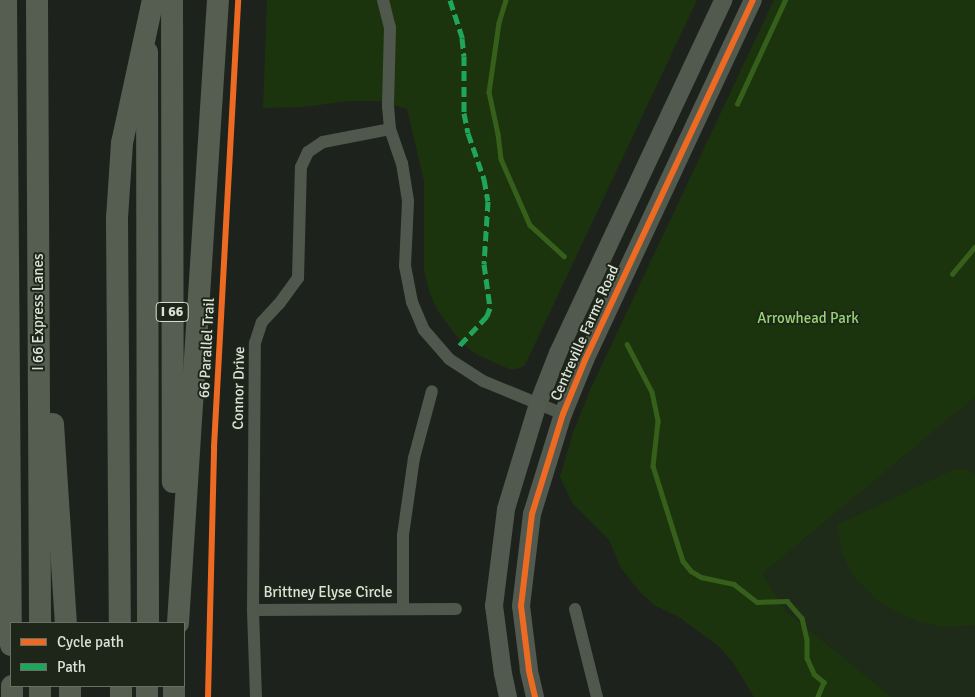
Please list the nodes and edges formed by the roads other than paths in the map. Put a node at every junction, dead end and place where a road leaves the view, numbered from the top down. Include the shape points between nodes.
1 (6, 0) edge
2 (37, 0) edge
3 (147, 0) edge
4 (153, 0) edge
5 (172, 0) edge
6 (218, 0) edge
7 (383, 0) edge
8 (722, 0) edge
9 (753, 0) edge
10 (390, 129) junction
11 (38, 188) junction
12 (432, 391) dead end
13 (538, 404) junction
14 (563, 414) junction
15 (403, 609) junction
16 (456, 609) dead end
17 (254, 610) junction
18 (575, 610) dead end
19 (11, 622) edge
20 (40, 622) edge
21 (66, 622) edge
22 (120, 622) edge
23 (148, 622) edge
24 (174, 622) edge
25 (178, 622) edge
26 (256, 697) edge
27 (508, 697) edge
28 (535, 697) edge
29 (597, 697) edge

1 - 19 highway
2 - 11 highway, I 66 Express Lanes
3 - 23 highway
4 - 22 highway, bridge via 122,143 117,218
5 - 24 highway, I 66
6 - 25 highway
7 - 10 street via 390,28
8 - 13 street, Centreville Farms Road via 558,353
9 - 14 street, Centreville Farms Road via 589,351
10 - 13 street via 402,163 408,202 405,266 412,302 424,330 449,359 483,380
10 - 17 street, Connor Drive via 323,142 308,152 300,167 298,278 262,322 255,343
11 - 20 highway, I 66 Express Lanes
11 - 21 highway
12 - 15 street, Brittney Elyse Circle via 414,458 403,535
13 - 14 street
13 - 27 street, Centreville Farms Road via 506,509 494,606
14 - 28 street, Centreville Farms Road via 532,514 521,606
15 - 16 street, Brittney Elyse Circle
15 - 17 street, Brittney Elyse Circle
17 - 26 street, Connor Drive
18 - 29 street

